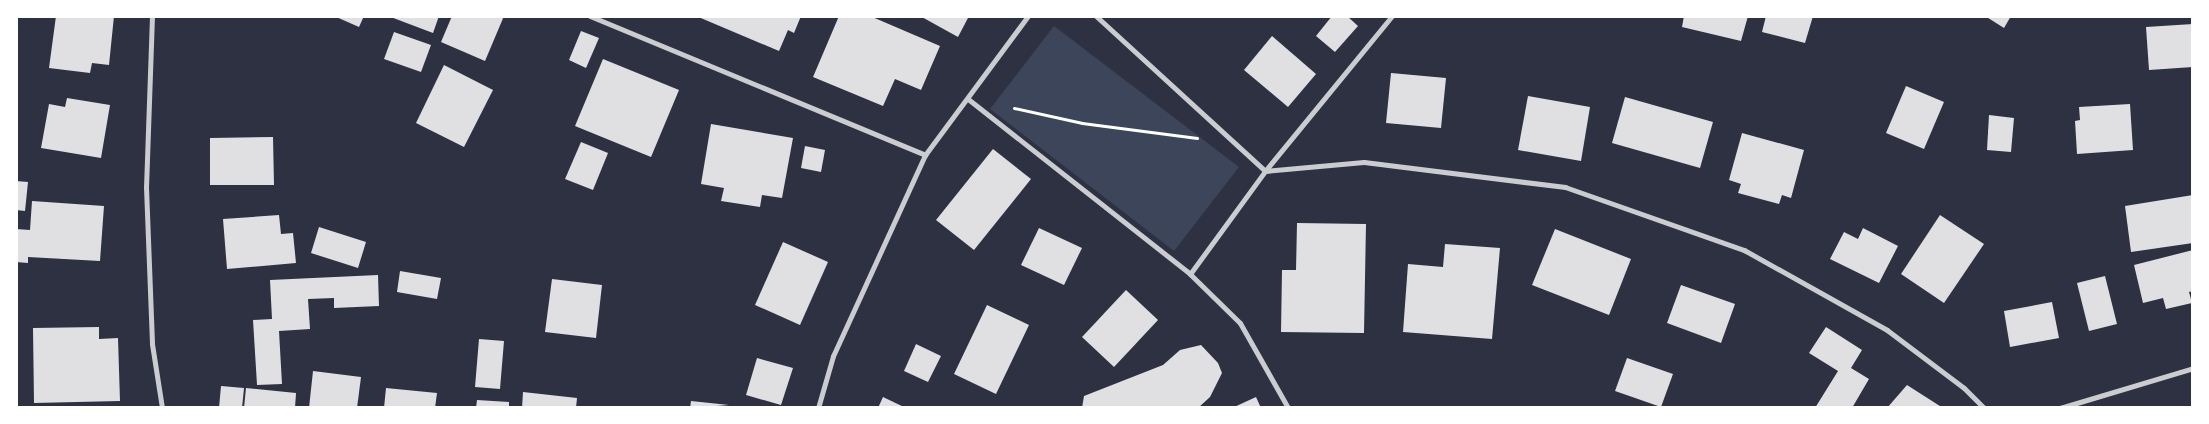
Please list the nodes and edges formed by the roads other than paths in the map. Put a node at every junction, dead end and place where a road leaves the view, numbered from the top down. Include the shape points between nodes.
1 (152, 16) edge
2 (590, 16) edge
3 (1028, 16) edge
4 (1096, 16) edge
5 (1392, 16) edge
6 (968, 98) junction
7 (924, 155) junction
8 (1265, 170) junction
9 (1190, 274) junction
10 (2193, 368) edge
11 (162, 408) edge
12 (818, 408) edge
13 (1288, 408) edge
14 (1984, 408) edge
15 (2060, 408) edge

1 - 11 street via 147,197 152,344
2 - 7 street
3 - 6 street
4 - 8 street
5 - 8 street
6 - 7 street
6 - 9 street
7 - 12 street via 833,356
8 - 9 street
8 - 14 street via 1364,162 1565,187 1744,250 1888,330 1964,388
9 - 13 street via 1240,323
10 - 15 street

